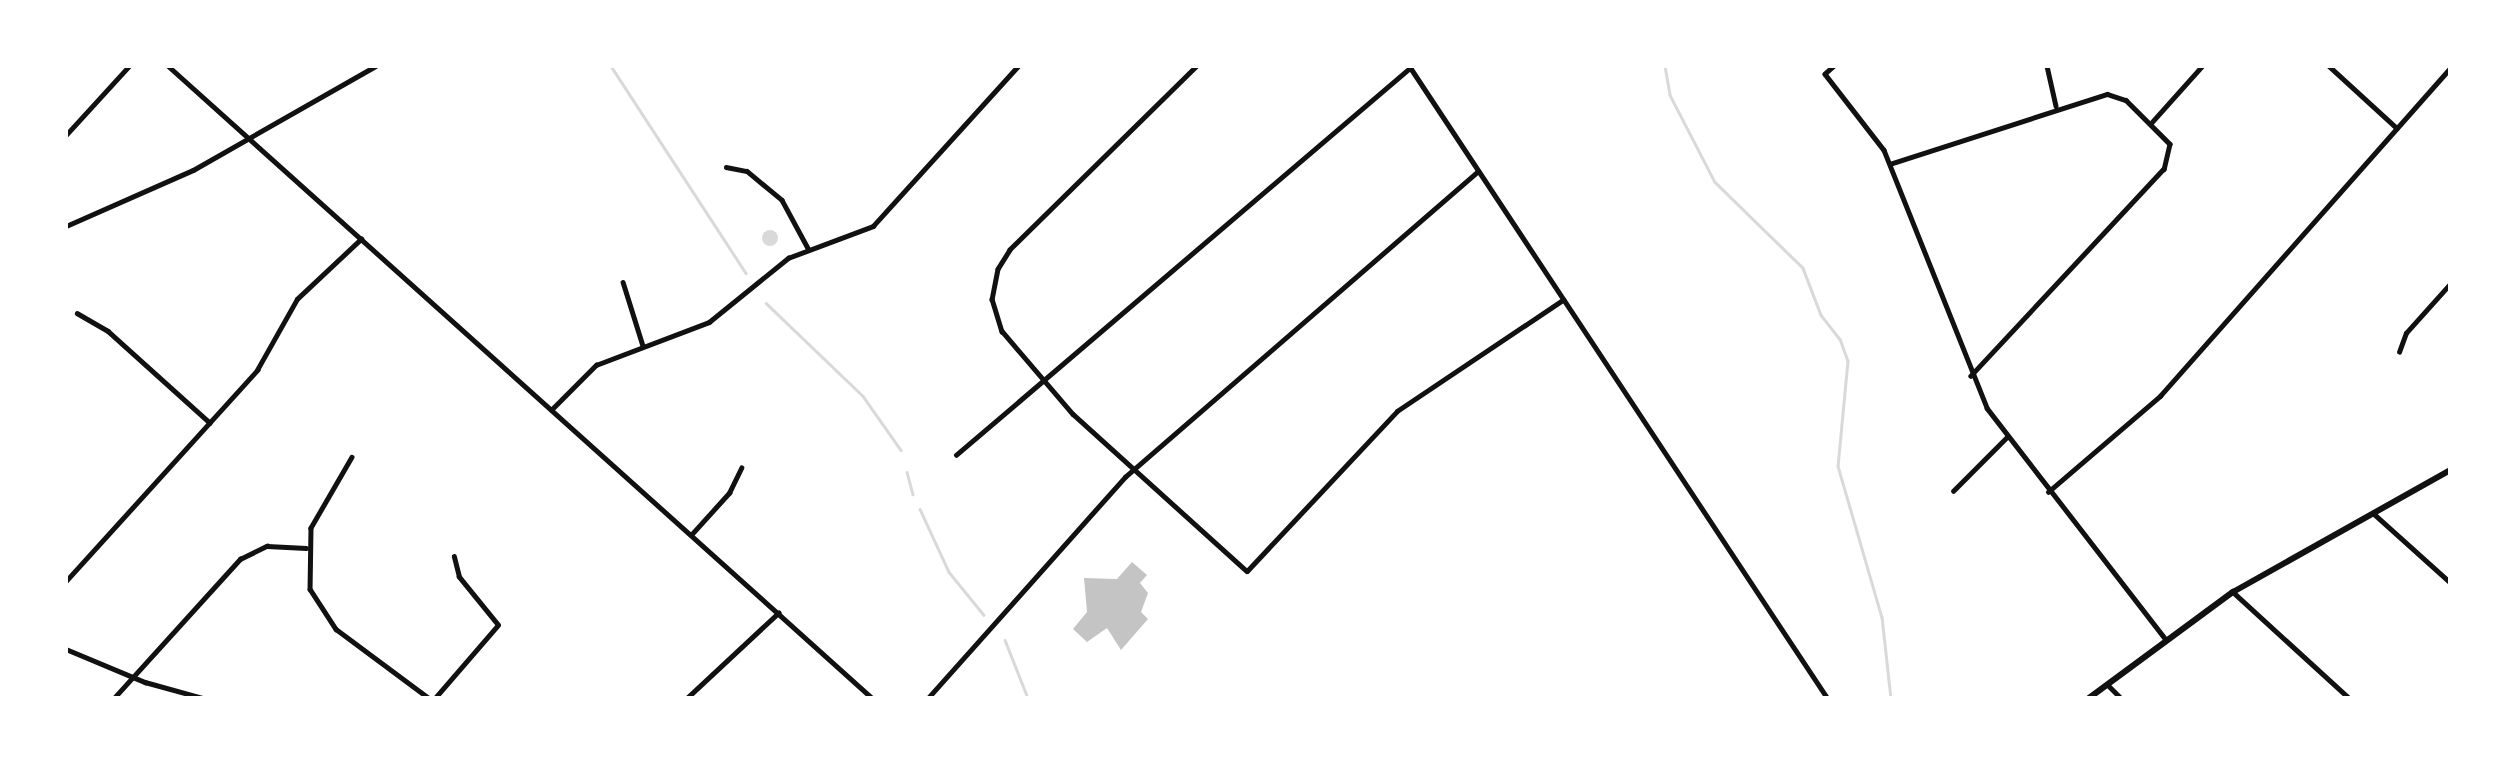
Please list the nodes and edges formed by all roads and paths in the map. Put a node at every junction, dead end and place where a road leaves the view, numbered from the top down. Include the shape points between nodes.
1 (129, 66) edge
2 (169, 66) edge
3 (375, 66) edge
4 (1018, 66) edge
5 (1197, 66) edge
6 (1833, 66) edge
7 (2048, 66) edge
8 (2202, 66) edge
9 (2329, 66) edge
10 (1410, 67) edge
11 (2449, 68) edge
12 (2056, 106) junction
13 (2152, 122) junction
14 (2397, 128) junction
15 (66, 135) edge
16 (248, 139) junction
17 (1890, 164) junction
18 (726, 167) dead end
19 (1478, 171) junction
20 (66, 226) edge
21 (361, 239) junction
22 (808, 248) junction
23 (623, 282) dead end
24 (2449, 284) edge
25 (1563, 300) junction
26 (77, 313) dead end
27 (643, 346) junction
28 (2399, 352) dead end
29 (1971, 376) junction
30 (1042, 380) junction
31 (551, 410) junction
32 (210, 423) junction
33 (2006, 438) junction
34 (956, 455) dead end
35 (352, 457) dead end
36 (741, 468) dead end
37 (1133, 470) junction
38 (2449, 470) edge
39 (1954, 491) dead end
40 (2048, 492) junction
41 (2373, 513) junction
42 (691, 536) junction
43 (306, 548) junction
44 (454, 557) dead end
45 (66, 581) edge
46 (2449, 582) edge
47 (2233, 592) junction
48 (778, 613) junction
49 (2166, 640) junction
50 (66, 649) edge
51 (134, 678) junction
52 (2107, 684) junction
53 (114, 698) edge
54 (203, 698) edge
55 (429, 698) edge
56 (435, 698) edge
57 (687, 698) edge
58 (872, 698) edge
59 (928, 698) edge
60 (1827, 698) edge
61 (2089, 698) edge
62 (2122, 698) edge
63 (2349, 698) edge

1 - 15 street
2 - 16 street
3 - 16 street
4 - 22 street via 880,220
5 - 30 street via 1010,250 995,277 997,321
6 - 17 street via 1825,74 1875,134
7 - 12 street
8 - 13 street
9 - 14 street
10 - 19 street
10 - 30 street
11 - 14 street
12 - 13 street via 2112,94
12 - 17 street
13 - 29 street via 2170,144 2164,169
14 - 40 street via 2160,396
16 - 20 street
16 - 21 street
17 - 29 street
18 - 22 street via 747,171 782,200
19 - 25 street
19 - 37 street
21 - 31 street
21 - 32 street via 297,299 263,363
22 - 27 street via 720,316
23 - 27 street
24 - 28 street via 2406,333
25 - 37 street via 1397,411 1247,571
25 - 60 street
26 - 32 street via 108,331
27 - 31 street via 596,365
29 - 33 street
30 - 34 street
30 - 37 street
31 - 42 street
32 - 45 street
33 - 39 street
33 - 40 street
35 - 43 street via 315,518
36 - 42 street
37 - 59 street
38 - 41 main road
40 - 49 street
41 - 46 street
41 - 47 main road
42 - 48 street
43 - 51 street via 267,546 240,559
43 - 55 street via 310,589 323,616
44 - 56 street via 458,577 498,625
47 - 49 main road
47 - 63 street
48 - 57 street
48 - 58 street
49 - 52 main road
50 - 51 street via 94,656
51 - 53 street
51 - 54 street
52 - 61 main road
52 - 62 street

